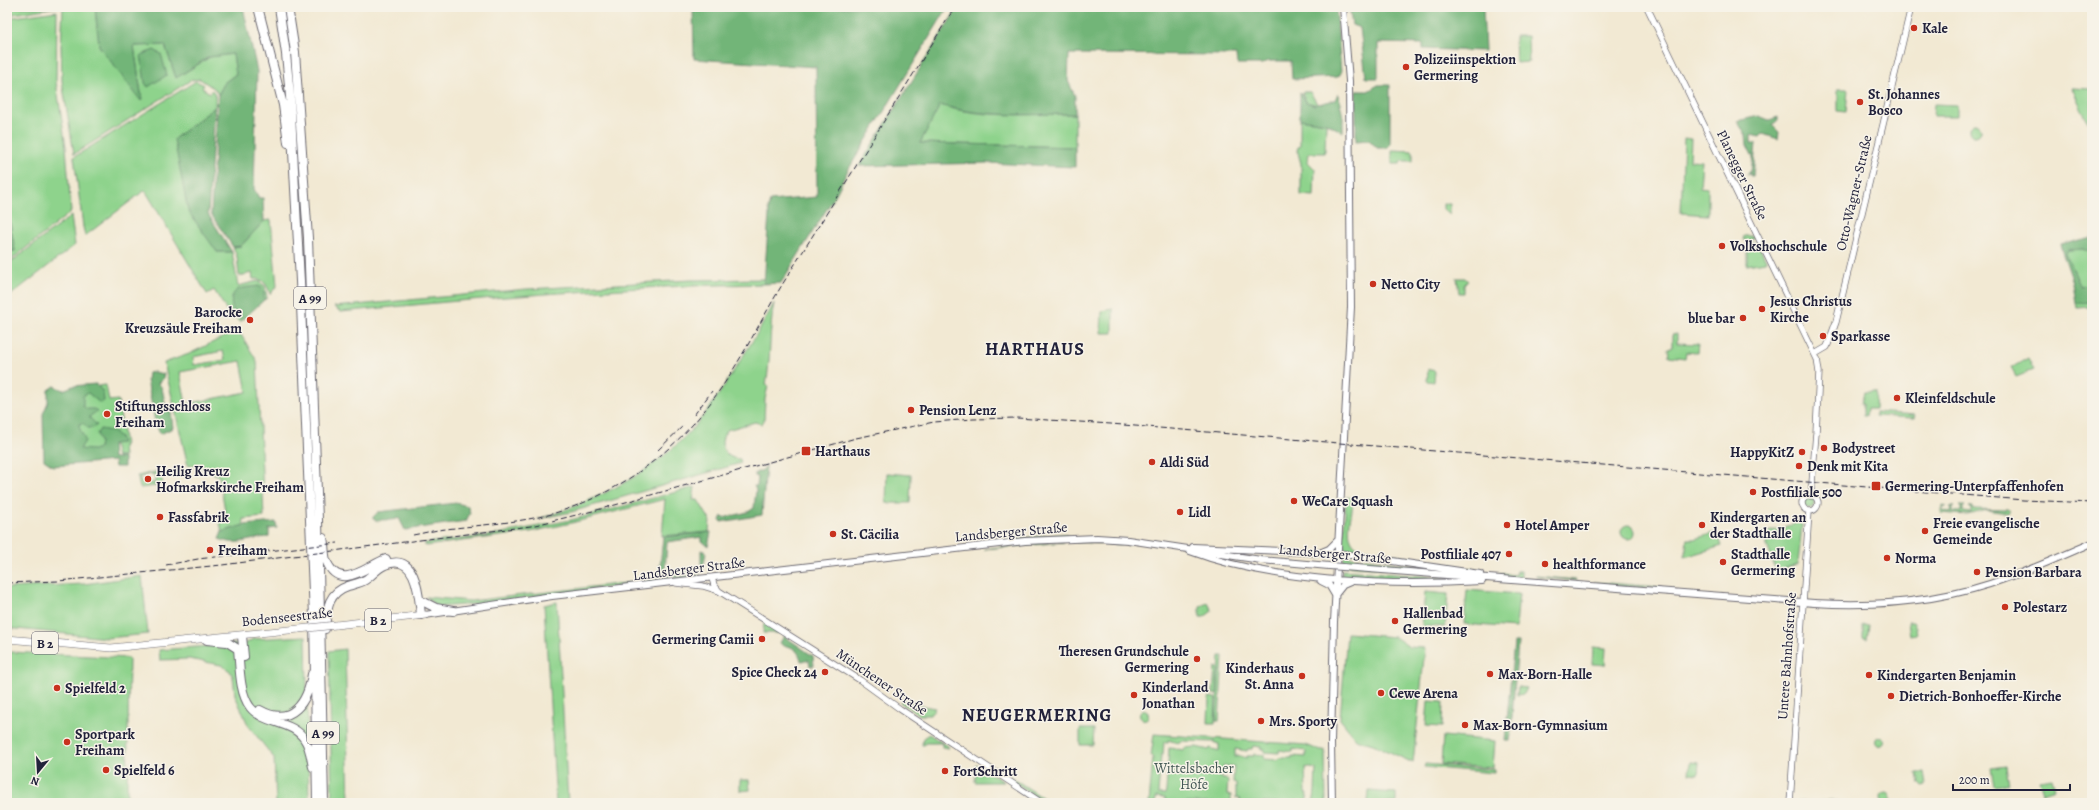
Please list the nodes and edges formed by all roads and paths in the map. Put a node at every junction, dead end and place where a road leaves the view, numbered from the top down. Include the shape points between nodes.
1 (258, 7) edge
2 (279, 7) edge
3 (288, 7) edge
4 (1343, 7) edge
5 (1647, 7) edge
6 (1911, 7) edge
7 (293, 166) junction
8 (1815, 354) junction
9 (1811, 496) junction
10 (1809, 511) junction
11 (318, 520) junction
12 (1338, 540) junction
13 (2092, 543) edge
14 (1184, 548) junction
15 (1319, 552) junction
16 (1337, 553) junction
17 (1357, 555) junction
18 (712, 578) junction
19 (1314, 578) junction
20 (1495, 579) junction
21 (1336, 580) junction
22 (1354, 581) junction
23 (676, 583) junction
24 (420, 591) junction
25 (719, 591) junction
26 (570, 594) joint
27 (1335, 595) junction
28 (422, 602) junction
29 (1802, 602) junction
30 (453, 611) junction
31 (423, 615) junction
32 (239, 636) junction
33 (7, 639) edge
34 (207, 640) junction
35 (240, 650) junction
36 (315, 654) junction
37 (242, 661) junction
38 (322, 663) junction
39 (317, 781) junction
40 (317, 803) edge
41 (324, 803) edge
42 (1042, 803) edge
43 (1332, 803) edge
44 (1790, 803) edge

1 - 7 highway via 283,105
2 - 7 highway via 286,54
3 - 11 highway, A 99 via 295,52 308,238
4 - 12 main road via 1349,81 1351,302
5 - 8 street, Planegger Straße
6 - 8 street, Otto-Wagner-Straße via 1835,325 1827,347
7 - 36 highway, A 99 via 309,471
8 - 9 street, Untere Bahnhofstraße via 1819,372
9 - 10 street, Untere Bahnhofstraße via 1818,503 1816,508
9 - 10 street, Untere Bahnhofstraße via 1805,497 1802,501 1803,508
10 - 29 street, Untere Bahnhofstraße
11 - 24 highway via 326,561 337,573 345,576 357,575 383,560 399,558 417,571
11 - 38 highway, A 99
12 - 15 main road via 1330,548
12 - 16 main road
12 - 17 main road via 1345,549
13 - 29 main road, Landsberger Straße via 2007,579 1956,593 1876,604
14 - 15 main road via 1204,546
14 - 18 main road, Landsberger Straße via 1132,540 1097,538 1025,541
14 - 19 main road via 1214,560
14 - 20 main road, Landsberger Straße, bridge via 1261,560
15 - 16 main road
16 - 17 main road
16 - 21 main road
17 - 20 main road via 1457,570
18 - 23 main road, Landsberger Straße
18 - 25 street, Münchener Straße
19 - 21 main road
19 - 27 main road via 1327,584
20 - 22 main road via 1462,582
20 - 29 main road, Landsberger Straße
21 - 22 main road
21 - 27 main road
22 - 27 main road via 1343,585
23 - 25 street
23 - 26 main road, Landsberger Straße
24 - 28 highway
24 - 38 highway via 413,573 408,568 394,563 384,565 365,580 336,592 328,607
25 - 42 street, Münchener Straße via 860,680
26 - 30 main road, Bodenseestraße
27 - 43 main road via 1331,704
28 - 30 highway
28 - 31 highway
29 - 44 street, Untere Bahnhofstraße
30 - 31 main road, Bodenseestraße
31 - 32 main road, Bodenseestraße / B 2, bridge
32 - 34 main road, Bodenseestraße / B 2
32 - 35 highway
33 - 34 main road, Bodenseestraße / B 2 via 104,648
34 - 35 highway via 227,642
35 - 37 highway
36 - 37 highway via 306,698 294,710 281,715 267,714 251,699
36 - 39 highway, A 99
37 - 39 highway via 243,688 250,706 265,718 299,732 306,740
38 - 41 highway, A 99
39 - 40 highway, A 99

